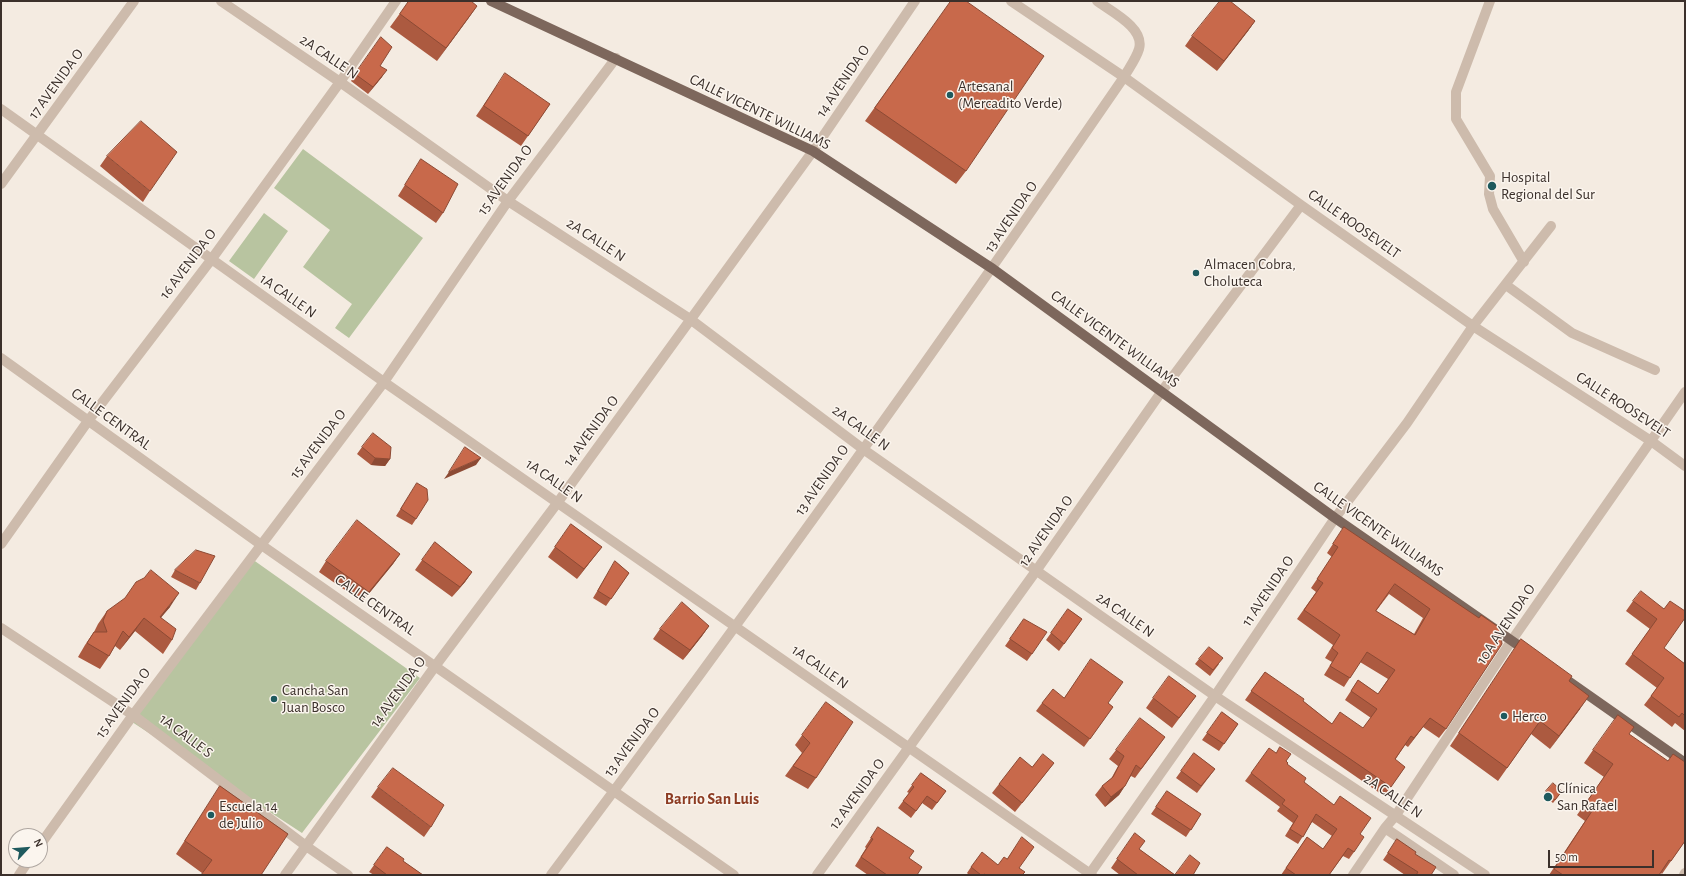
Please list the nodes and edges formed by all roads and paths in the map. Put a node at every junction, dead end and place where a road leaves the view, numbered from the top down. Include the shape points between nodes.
1 (134, 1) edge
2 (221, 1) edge
3 (396, 1) edge
4 (491, 1) edge
5 (915, 1) edge
6 (1011, 1) edge
7 (1097, 1) edge
8 (1490, 1) edge
9 (616, 58) junction
10 (1124, 77) junction
11 (340, 82) junction
12 (1, 109) edge
13 (38, 134) junction
14 (813, 151) junction
15 (1, 184) edge
16 (508, 201) junction
17 (1301, 205) junction
18 (1551, 226) dead end
19 (211, 260) junction
20 (1524, 262) junction
21 (993, 269) junction
22 (1506, 285) junction
23 (690, 320) junction
24 (1473, 326) junction
25 (1, 358) edge
26 (1655, 370) dead end
27 (384, 382) junction
28 (1162, 391) junction
29 (1685, 392) edge
30 (88, 421) junction
31 (1651, 441) junction
32 (863, 449) junction
33 (1685, 466) edge
34 (558, 502) junction
35 (1336, 518) junction
36 (1, 544) edge
37 (260, 544) junction
38 (1036, 571) junction
39 (736, 626) junction
40 (1, 628) edge
41 (1512, 640) junction
42 (1538, 659) edge
43 (436, 665) junction
44 (1557, 672) edge
45 (1215, 696) junction
46 (133, 715) junction
47 (910, 748) junction
48 (1685, 764) edge
49 (614, 791) junction
50 (1396, 816) junction
51 (1385, 828) junction
52 (48, 834) edge
53 (306, 846) junction
54 (285, 875) edge
55 (348, 875) edge
56 (551, 875) edge
57 (734, 875) edge
58 (817, 875) edge
59 (1090, 875) edge
60 (1354, 875) edge
61 (1454, 875) edge
62 (1485, 875) edge

1 - 13 street, 17 AVENIDA O
2 - 11 street, 2A CALLE N
3 - 11 street, 16 AVENIDA O
4 - 9 main road, CALLE VICENTE WILLIAMS
5 - 14 street, 14 AVENIDA O
6 - 10 street, CALLE ROOSEVELT
7 - 10 street, 13 AVENIDA O via 1135,28 1140,40 1139,48
8 - 20 street via 1456,92 1456,119 1490,176 1489,194 1493,209
9 - 14 main road, CALLE VICENTE WILLIAMS
9 - 16 street, 15 AVENIDA O
10 - 17 street, CALLE ROOSEVELT
10 - 21 street, 13 AVENIDA O
11 - 16 street, 2A CALLE N
11 - 19 street, 16 AVENIDA O
12 - 13 street, 1A CALLE N
13 - 15 street, 17 AVENIDA O
13 - 19 street, 1A CALLE N
14 - 21 main road, CALLE VICENTE WILLIAMS
14 - 23 street, 14 AVENIDA O
16 - 23 street, 2A CALLE N
16 - 27 street, 15 AVENIDA O
17 - 24 street, CALLE ROOSEVELT
17 - 28 street, 12 AVENIDA O
18 - 20 street, 11 AVENIDA O
19 - 27 street, 1A CALLE N
19 - 30 street, 16 AVENIDA O
20 - 22 street, 11 AVENIDA O
21 - 28 main road, CALLE VICENTE WILLIAMS
21 - 32 street, 13 AVENIDA O
22 - 24 street, 11 AVENIDA O
22 - 26 street via 1572,333
23 - 32 street, 2A CALLE N
23 - 34 street, 14 AVENIDA O
24 - 31 street, CALLE ROOSEVELT
24 - 35 street, 11 AVENIDA O via 1407,423
25 - 30 street, CALLE CENTRAL
27 - 34 street, 1A CALLE N
27 - 37 street, 15 AVENIDA O
28 - 35 main road, CALLE VICENTE WILLIAMS
28 - 38 street, 12 AVENIDA O
29 - 31 street, 10A AVENIDA O
30 - 36 street, 16 AVENIDA O
30 - 37 street, CALLE CENTRAL
31 - 33 street, CALLE ROOSEVELT
31 - 41 street, 10A AVENIDA O
32 - 38 street, 2A CALLE N
32 - 39 street, 13 AVENIDA O
34 - 39 street, 1A CALLE N
34 - 43 street, 14 AVENIDA O
35 - 41 main road, CALLE VICENTE WILLIAMS
35 - 45 street, 11 AVENIDA O
37 - 43 street, CALLE CENTRAL
37 - 46 street, 15 AVENIDA O
38 - 45 street, 2A CALLE N
38 - 47 street, 12 AVENIDA O
39 - 47 street, 1A CALLE N
39 - 49 street, 13 AVENIDA O
40 - 46 street, 1A CALLE S
41 - 42 main road, CALLE VICENTE WILLIAMS
41 - 50 street, 10A AVENIDA O
43 - 49 street, CALLE CENTRAL
43 - 53 street, 14 AVENIDA O
44 - 48 main road
45 - 50 street, 2A CALLE N
45 - 59 street, 11 AVENIDA O
46 - 52 street, 15 AVENIDA O
46 - 53 street, 1A CALLE S
47 - 58 street, 12 AVENIDA O
47 - 59 street, 1A CALLE N
49 - 56 street, 13 AVENIDA O
49 - 57 street, CALLE CENTRAL
50 - 51 street, 10A AVENIDA O
50 - 62 street, 2A CALLE N
51 - 60 street, 10A AVENIDA O
51 - 61 street, 2A CALLE N
53 - 54 street, 14 AVENIDA O
53 - 55 street, 1A CALLE S

